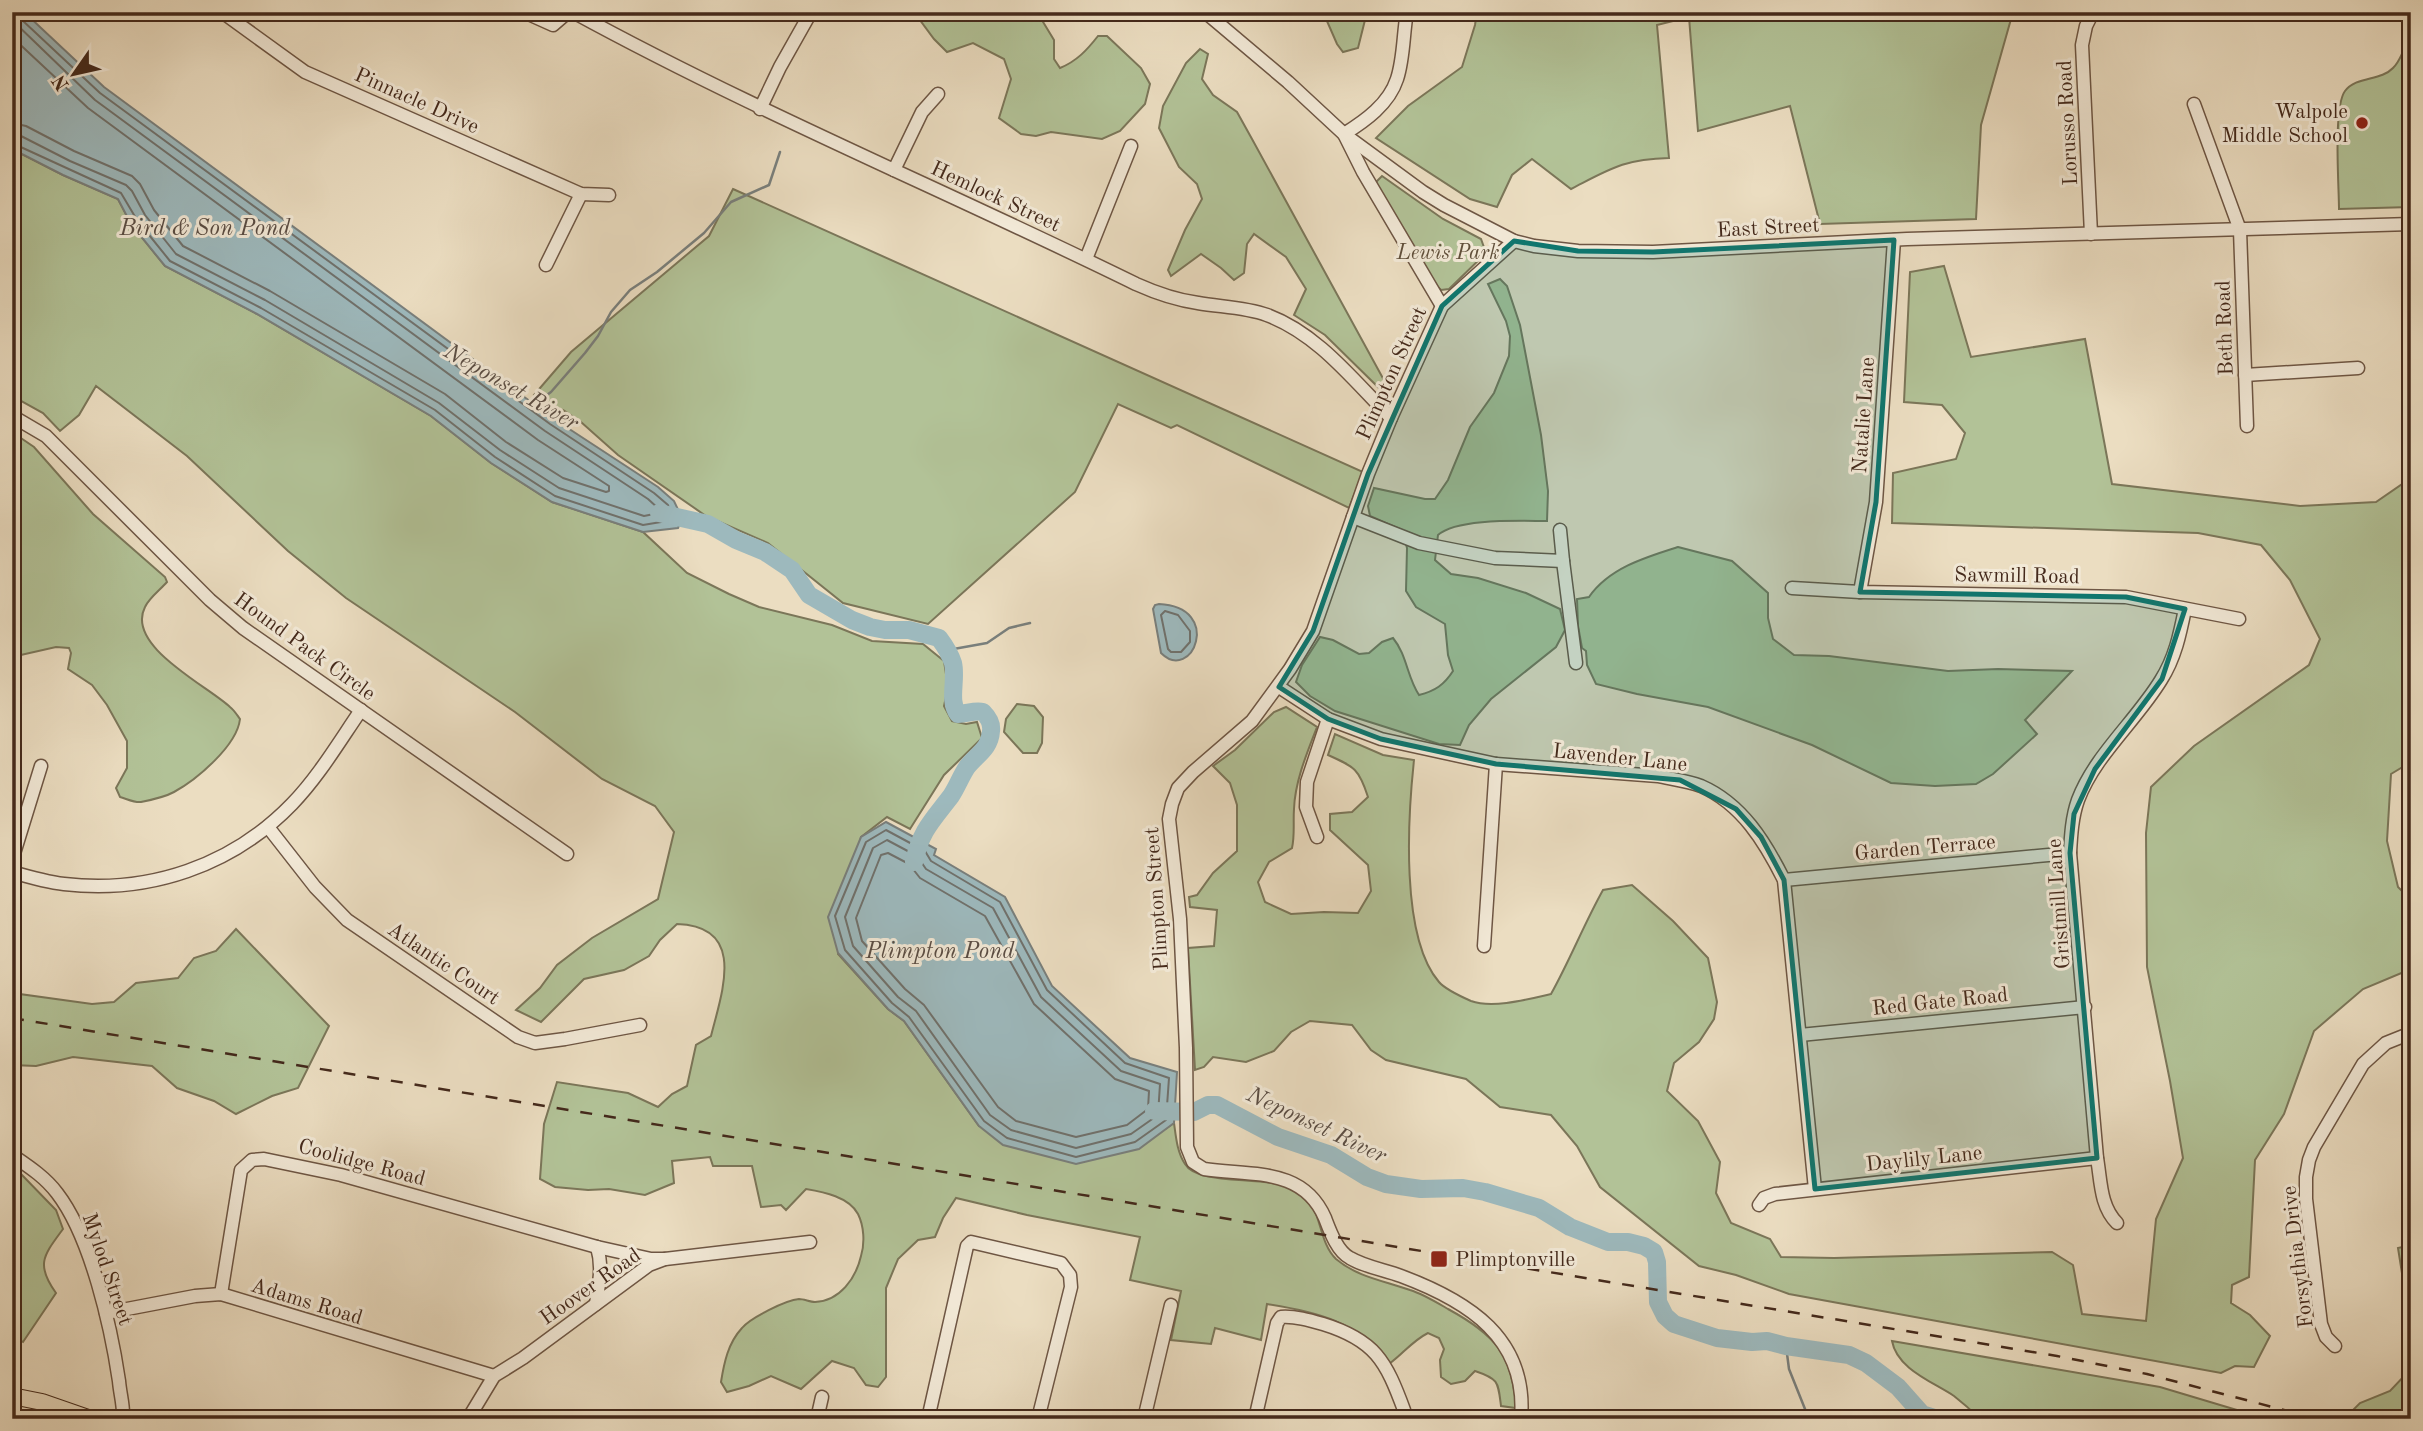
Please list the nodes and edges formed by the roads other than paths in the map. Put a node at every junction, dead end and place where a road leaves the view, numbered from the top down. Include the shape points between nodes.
1 (222, 12) edge
2 (524, 12) edge
3 (568, 12) edge
4 (573, 12) edge
5 (811, 12) edge
6 (1205, 12) edge
7 (1407, 12) edge
8 (2093, 12) edge
9 (938, 94) dead end
10 (2194, 104) dead end
11 (760, 108) junction
12 (1344, 134) junction
13 (1131, 146) dead end
14 (894, 170) junction
15 (582, 194) junction
16 (609, 195) dead end
17 (2411, 224) edge
18 (2240, 230) junction
19 (2091, 234) junction
20 (1894, 240) junction
21 (1514, 241) junction
22 (1086, 259) junction
23 (546, 265) dead end
24 (1442, 306) junction
25 (2358, 368) dead end
26 (2245, 375) junction
27 (12, 416) edge
28 (1391, 418) junction
29 (2247, 426) dead end
30 (1353, 517) junction
31 (1560, 530) dead end
32 (1563, 561) junction
33 (1792, 588) dead end
34 (1860, 592) junction
35 (2185, 609) junction
36 (2239, 619) dead end
37 (1576, 663) dead end
38 (1279, 687) junction
39 (360, 710) junction
40 (1328, 719) junction
41 (1496, 764) junction
42 (41, 766) dead end
43 (268, 827) junction
44 (1317, 837) dead end
45 (2070, 853) junction
46 (567, 854) dead end
47 (12, 860) edge
48 (12, 872) edge
49 (1784, 880) junction
50 (1484, 946) dead end
51 (2085, 1007) junction
52 (640, 1025) dead end
53 (2411, 1032) edge
54 (1800, 1035) junction
55 (12, 1155) edge
56 (2097, 1158) junction
57 (1815, 1189) junction
58 (1759, 1205) dead end
59 (2117, 1223) dead end
60 (810, 1242) dead end
61 (597, 1247) junction
62 (665, 1259) junction
63 (221, 1294) junction
64 (596, 1304) junction
65 (1171, 1305) dead end
66 (106, 1313) junction
67 (2335, 1346) dead end
68 (494, 1376) junction
69 (12, 1396) edge
70 (822, 1397) dead end
71 (1404, 1410) dead end
72 (90, 1419) edge
73 (123, 1419) edge
74 (468, 1419) edge
75 (817, 1419) edge
76 (928, 1419) edge
77 (1038, 1419) edge
78 (1144, 1419) edge
79 (1255, 1419) edge
80 (1521, 1419) edge

1 - 15 street, Pinnacle Drive via 305,72
2 - 3 street via 554,25
4 - 11 street, Hemlock Street
5 - 11 street
6 - 12 street, East Street
7 - 12 street via 1392,91
8 - 19 street, Lorusso Road via 2082,45
9 - 14 street via 922,112
10 - 18 street, Beth Road
11 - 14 street, Hemlock Street
12 - 21 street, East Street via 1444,205
12 - 24 street
13 - 22 street
14 - 22 street, Hemlock Street
15 - 16 street, Pinnacle Drive
15 - 23 street
17 - 18 street, East Street
18 - 19 street, East Street
18 - 26 street, Beth Road
19 - 20 street, East Street
20 - 21 street, East Street via 1653,252 1578,251
20 - 34 street, Natalie Lane via 1876,502
21 - 24 street, Plimpton Street
22 - 28 street, Hemlock Street via 1161,295 1266,315 1298,330
24 - 28 street, Plimpton Street
25 - 26 street
26 - 29 street, Beth Road
27 - 39 street, Hound Pack Circle via 46,436 228,616
28 - 30 street, Plimpton Street
30 - 32 street via 1426,544 1494,558
30 - 38 street, Plimpton Street via 1313,631
31 - 32 street
32 - 37 street
33 - 34 street, Sawmill Road
34 - 35 street, Sawmill Road via 2126,597
35 - 36 street, Sawmill Road
35 - 45 street, Gristmill Lane via 2177,646 2162,679 2079,798
38 - 40 street, Lavender Lane
38 - 80 street, Plimpton Street via 1252,721 1178,788 1169,819 1180,919 1188,1154 1196,1165 1208,1169 1278,1178 1302,1187 1316,1200 1334,1239 1350,1258 1433,1289 1486,1322 1515,1363
39 - 43 street via 318,773
39 - 46 street, Hound Pack Circle
40 - 41 street, Lavender Lane via 1381,739
40 - 44 street via 1307,782 1306,807
41 - 49 street, Lavender Lane via 1658,776 1701,786 1749,822
41 - 50 street
42 - 47 street
43 - 48 street via 205,865 145,883 63,884
43 - 52 street, Atlantic Court via 348,920 518,1037 535,1042
45 - 49 street, Garden Terrace
45 - 51 street, Gristmill Lane
49 - 54 street, Lavender Lane
51 - 54 street, Red Gate Road
51 - 56 street, Gristmill Lane
53 - 67 street, Forsythia Drive via 2386,1043 2363,1064 2307,1167 2306,1199 2321,1324
54 - 57 street, Lavender Lane
55 - 66 street, Mylod Street via 45,1179 66,1206
56 - 57 street, Daylily Lane
56 - 59 street, Gristmill Lane via 2105,1206
57 - 58 street, Daylily Lane via 1768,1196
60 - 62 street, Hoover Road
61 - 62 street, Coolidge Road
61 - 63 street, Coolidge Road via 341,1175 252,1160 241,1170
61 - 64 street via 601,1279
62 - 64 street, Hoover Road via 649,1265
63 - 66 street, Adams Road
63 - 68 street, Adams Road
64 - 68 street, Hoover Road
65 - 78 street
66 - 73 street, Mylod Street
68 - 74 street, Hoover Road
69 - 72 main road
70 - 75 street
71 - 79 street via 1391,1374 1365,1343 1341,1330 1292,1316 1281,1317 1277,1323
76 - 77 street via 970,1242 1061,1263 1070,1275 1071,1287

